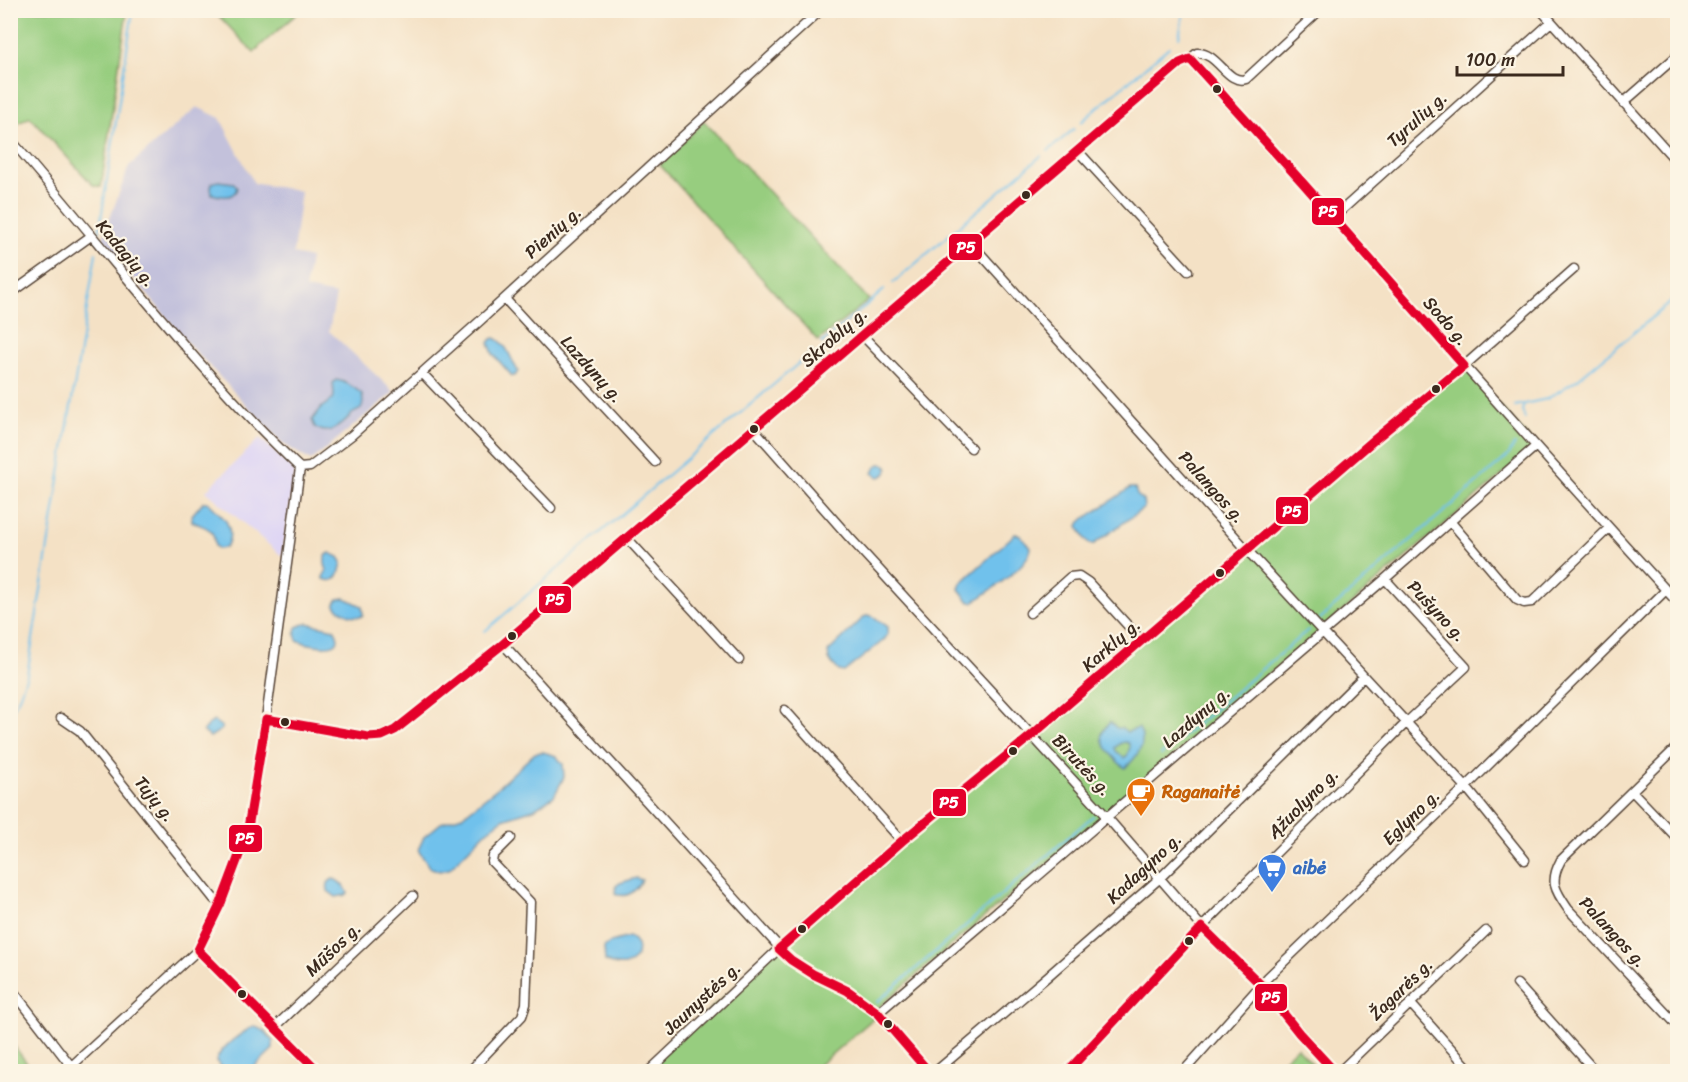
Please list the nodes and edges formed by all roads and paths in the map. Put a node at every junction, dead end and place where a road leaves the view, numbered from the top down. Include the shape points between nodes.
1 (821, 10) edge
2 (1320, 10) edge
3 (1541, 10) edge
4 (1551, 22) junction
5 (1677, 55) edge
6 (1190, 60) junction
7 (1623, 103) junction
8 (10, 139) edge
9 (1077, 150) junction
10 (1677, 163) edge
11 (1333, 218) junction
12 (91, 236) junction
13 (971, 243) junction
14 (1574, 269) dead end
15 (1188, 271) dead end
16 (10, 294) edge
17 (505, 299) junction
18 (862, 334) junction
19 (1464, 366) junction
20 (422, 373) junction
21 (754, 429) junction
22 (1536, 446) junction
23 (971, 448) dead end
24 (655, 462) dead end
25 (300, 468) junction
26 (551, 508) dead end
27 (1450, 521) junction
28 (1610, 528) junction
29 (626, 537) junction
30 (1248, 550) junction
31 (1385, 579) junction
32 (1666, 590) junction
33 (1677, 603) edge
34 (1030, 613) dead end
35 (1322, 631) junction
36 (1141, 640) junction
37 (503, 644) junction
38 (739, 660) dead end
39 (1466, 666) joint
40 (1364, 677) junction
41 (785, 710) dead end
42 (61, 718) dead end
43 (266, 719) junction
44 (1407, 722) junction
45 (1032, 735) junction
46 (1677, 746) edge
47 (1466, 787) junction
48 (1632, 791) junction
49 (1106, 816) junction
50 (511, 838) dead end
51 (1677, 839) edge
52 (902, 841) junction
53 (1525, 860) dead end
54 (1160, 878) junction
55 (413, 896) dead end
56 (221, 903) junction
57 (1202, 927) junction
58 (1486, 931) dead end
59 (779, 948) junction
60 (198, 950) junction
61 (1517, 984) dead end
62 (1261, 985) junction
63 (10, 987) edge
64 (1410, 1004) junction
65 (878, 1013) junction
66 (1677, 1026) edge
67 (275, 1027) junction
68 (68, 1069) edge
69 (319, 1071) edge
70 (469, 1071) edge
71 (648, 1071) edge
72 (929, 1071) edge
73 (935, 1071) edge
74 (1067, 1071) edge
75 (1183, 1071) edge
76 (1337, 1071) edge
77 (1472, 1071) edge
78 (1596, 1071) edge

1 - 17 street, Pienių g.
2 - 6 street via 1241,81 1203,52
3 - 4 street
4 - 7 street
4 - 11 street, Tyrulių g.
5 - 7 street
6 - 9 street, Skroblų g. via 1180,63
6 - 11 street, Sodo g.
7 - 10 street
8 - 12 street, Kadagių g.
9 - 13 street, Skroblų g.
9 - 15 street
11 - 19 street, Sodo g.
12 - 16 street
12 - 25 street, Kadagių g. via 164,324
13 - 18 street, Skroblų g.
13 - 30 street, Palangos g.
14 - 19 street, Karklų g.
17 - 20 street, Pienių g.
17 - 24 street, Lazdynų g.
18 - 21 street, Skroblų g.
18 - 23 street
19 - 22 street, Sodo g.
19 - 30 street, Karklų g.
20 - 25 street, Pienių g. via 352,435 310,467
20 - 26 street
21 - 29 street, Skroblų g.
21 - 45 street, Birutės g.
22 - 27 street, Lazdynų g.
22 - 28 street, Sodo g.
25 - 43 street
27 - 28 street via 1517,600 1524,603 1532,602
27 - 31 street, Lazdynų g.
28 - 32 street, Sodo g.
29 - 37 street, Skroblų g.
29 - 38 street
30 - 35 street, Palangos g.
30 - 36 street, Karklų g.
31 - 35 street, Lazdynų g.
31 - 39 street, Pušyno g.
32 - 33 street, Sodo g.
32 - 47 street, Eglyno g.
34 - 36 street via 1070,578 1079,576
35 - 40 street, Palangos g.
35 - 49 street, Lazdynų g.
36 - 45 street, Karklų g.
37 - 43 street, Skroblų g. via 395,730 382,736 368,737
37 - 59 street
39 - 44 street, Ąžuolyno g.
40 - 44 street, Palangos g.
40 - 54 street, Kadagyno g.
41 - 52 street
42 - 56 street, Tujų g. via 80,731
43 - 56 street via 248,834
44 - 47 street, Palangos g.
44 - 57 street, Ąžuolyno g.
45 - 49 street, Birutės g.
45 - 52 street, Karklų g.
46 - 48 street
47 - 53 street, Palangos g.
47 - 62 street, Eglyno g.
48 - 51 street
48 - 66 street, Palangos g. via 1561,860 1554,885 1568,909
49 - 54 street, Birutės g.
49 - 65 street, Lazdynų g.
50 - 70 street via 492,862 530,902 526,1004 522,1016
52 - 59 street, Karklų g.
54 - 57 street, Birutės g.
54 - 73 street, Kadagyno g.
55 - 67 street, Mūšos g.
56 - 60 street
57 - 62 street, Birutės g.
57 - 74 street, Ąžuolyno g.
58 - 64 street, Žagarės g.
59 - 65 street via 791,960 848,991
59 - 71 street, Jaunystės g.
60 - 67 street
60 - 68 street
61 - 78 street
62 - 75 street, Eglyno g.
62 - 76 street, Birutės g. via 1299,1034
63 - 68 street
64 - 76 street, Žagarės g.
64 - 77 street
65 - 72 street
67 - 69 street

